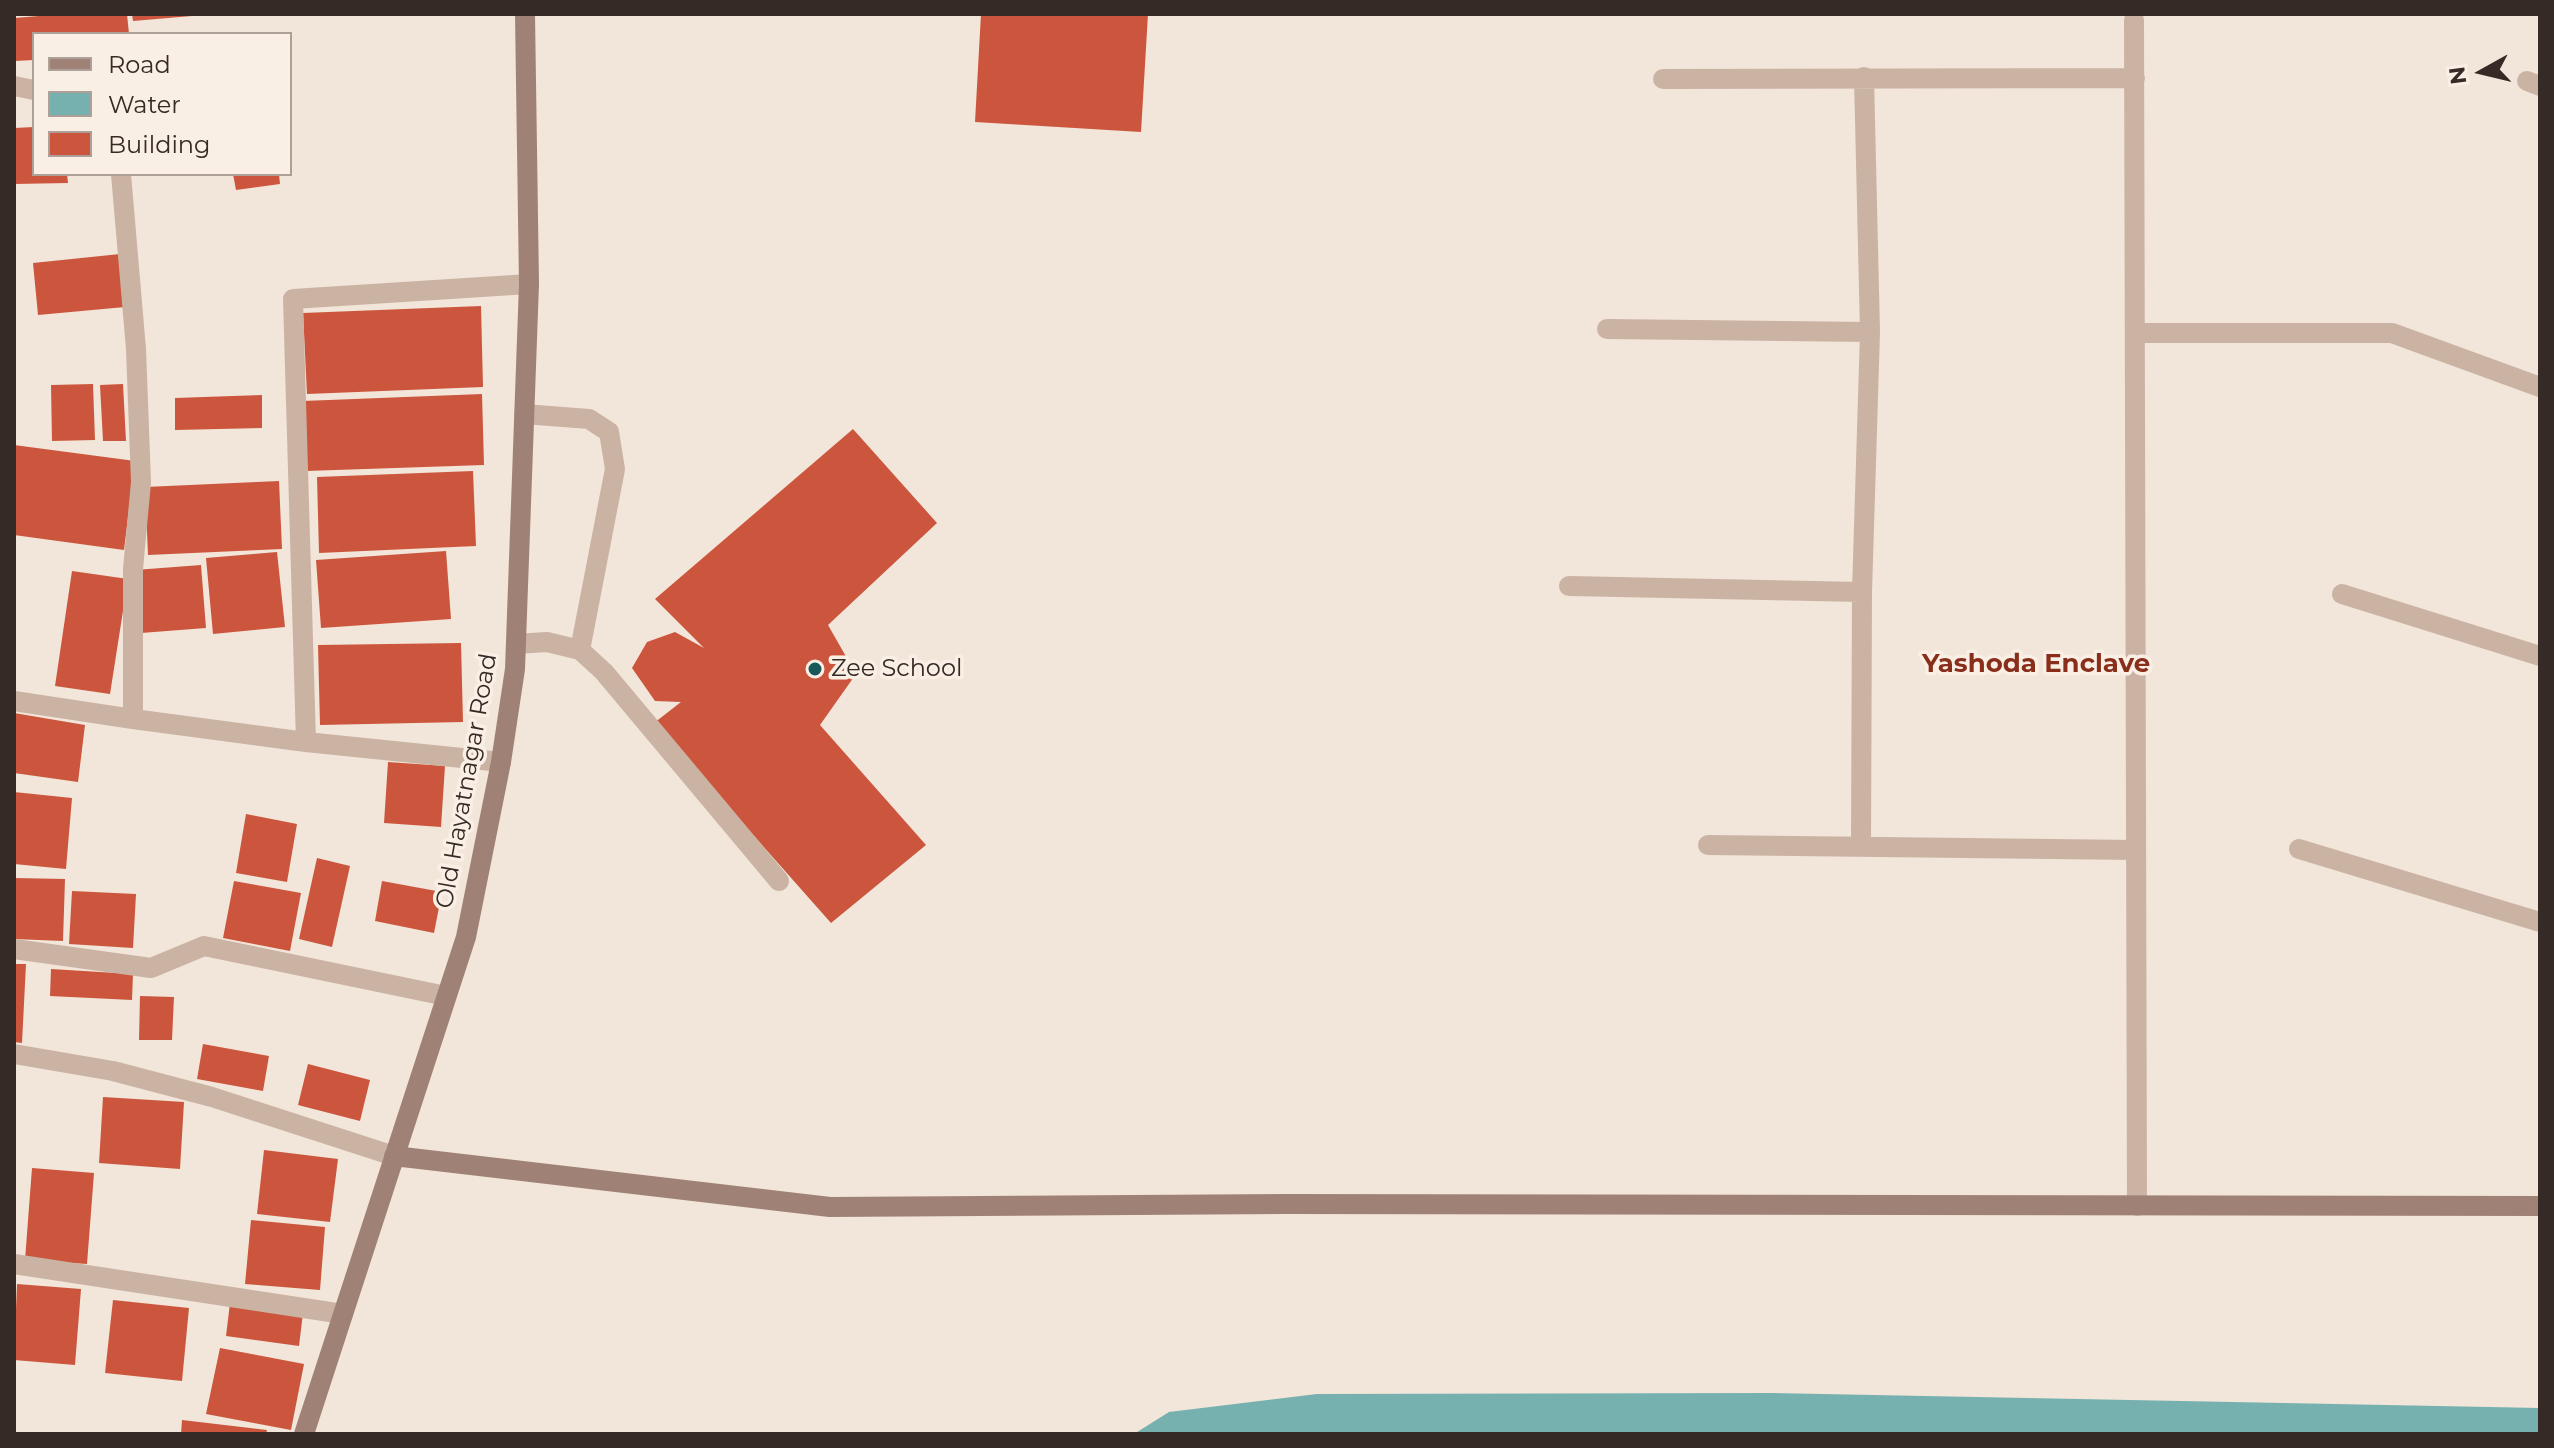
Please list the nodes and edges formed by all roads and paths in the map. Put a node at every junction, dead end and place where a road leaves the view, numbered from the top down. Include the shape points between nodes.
1 (525, 14) edge
2 (2134, 20) dead end
3 (1864, 77) junction
4 (2135, 78) junction
5 (1663, 79) dead end
6 (121, 176) edge
7 (529, 284) junction
8 (1607, 329) dead end
9 (1870, 332) junction
10 (2136, 333) junction
11 (2540, 387) edge
12 (524, 414) junction
13 (1569, 586) dead end
14 (1862, 592) junction
15 (2342, 594) dead end
16 (516, 644) junction
17 (580, 650) junction
18 (2540, 656) edge
19 (14, 701) edge
20 (133, 719) junction
21 (306, 742) junction
22 (501, 762) junction
23 (1708, 845) dead end
24 (1861, 846) junction
25 (2299, 849) dead end
26 (2136, 850) junction
27 (779, 881) dead end
28 (2540, 922) edge
29 (14, 949) edge
30 (446, 996) junction
31 (14, 1054) edge
32 (394, 1156) junction
33 (2137, 1206) junction
34 (2540, 1206) edge
35 (14, 1264) edge
36 (343, 1314) junction
37 (304, 1434) edge

1 - 7 street, Old Hayatnagar Road
2 - 4 street
3 - 4 street
3 - 5 street
3 - 9 street
4 - 10 street
6 - 20 street via 141,482 133,569
7 - 12 street, Old Hayatnagar Road
7 - 21 street via 293,299
8 - 9 street
9 - 14 street
10 - 11 street via 2392,333
10 - 26 street
12 - 16 street, Old Hayatnagar Road
12 - 17 street via 589,419 609,432 615,469
13 - 14 street
14 - 24 street
15 - 18 street
16 - 17 street via 547,642
16 - 22 street, Old Hayatnagar Road
17 - 27 street
19 - 20 street
20 - 21 street
21 - 22 street
22 - 30 street, Old Hayatnagar Road via 466,937
23 - 24 street
24 - 26 street
25 - 28 street
26 - 33 street
29 - 30 street via 151,968 204,946
30 - 32 street, Old Hayatnagar Road
31 - 32 street via 169,1086
32 - 33 street via 830,1207
32 - 36 street, Old Hayatnagar Road
33 - 34 street
35 - 36 street
36 - 37 street, Old Hayatnagar Road

